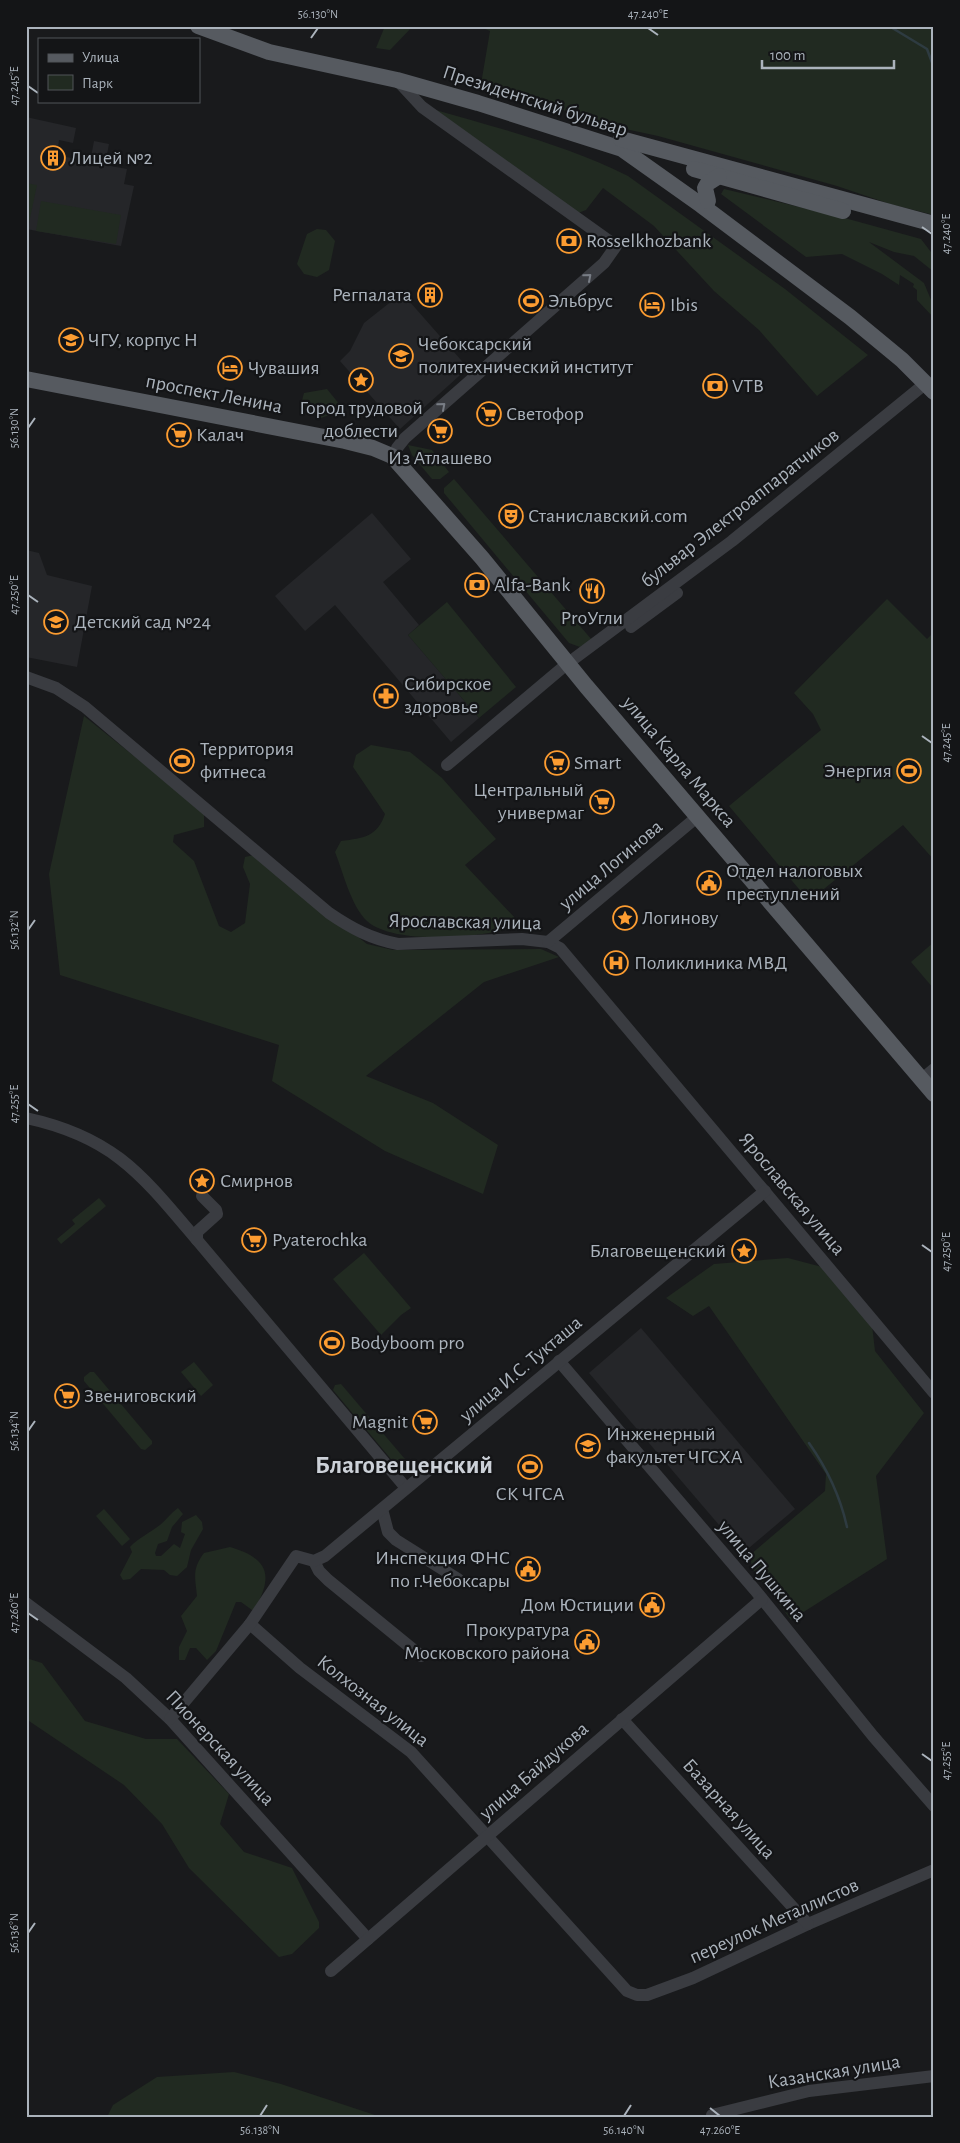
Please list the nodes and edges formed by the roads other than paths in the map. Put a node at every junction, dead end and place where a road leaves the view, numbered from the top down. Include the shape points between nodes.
1 (198, 26) edge
2 (223, 26) edge
3 (397, 80) junction
4 (622, 144) junction
5 (647, 157) junction
6 (715, 171) junction
7 (701, 199) junction
8 (934, 224) edge
9 (934, 233) edge
10 (26, 371) edge
11 (26, 379) edge
12 (932, 384) edge
13 (88, 387) junction
14 (394, 452) junction
15 (574, 662) junction
16 (26, 677) edge
17 (447, 766) dead end
18 (701, 814) junction
19 (548, 942) junction
20 (929, 1076) edge
21 (934, 1094) edge
22 (26, 1118) edge
23 (765, 1191) junction
24 (202, 1196) dead end
25 (197, 1240) junction
26 (559, 1361) junction
27 (934, 1393) edge
28 (406, 1488) junction
29 (382, 1509) junction
30 (314, 1561) junction
31 (458, 1578) dead end
32 (762, 1599) junction
33 (26, 1603) edge
34 (250, 1624) junction
35 (421, 1656) dead end
36 (170, 1719) junction
37 (622, 1719) junction
38 (934, 1806) edge
39 (488, 1836) junction
40 (934, 1870) edge
41 (808, 1924) junction
42 (368, 1939) junction
43 (331, 1971) dead end
44 (627, 1991) joint
45 (934, 2076) edge
46 (712, 2115) dead end

1 - 3 main road, Президентский бульвар via 269,52
2 - 4 main road, Президентский бульвар via 271,43 453,87
3 - 4 main road, Президентский бульвар
14 -> 3 street via 405,438 604,263 616,246 422,107
4 - 5 main road
4 - 6 main road
4 - 7 main road, Президентский бульвар
5 - 6 main road
5 - 7 main road, Президентский бульвар
6 - 7 main road via 696,181
6 - 8 main road
6 - 9 main road via 809,202
7 - 12 main road, Президентский бульвар
10 - 13 main road, проспект Ленина
11 - 13 main road, проспект Ленина
12 - 15 street, бульвар Электроаппаратчиков
13 - 14 main road, проспект Ленина via 382,441
14 - 15 main road, улица Карла Маркса via 419,470
15 - 17 street, бульвар Электроаппаратчиков
15 - 18 main road, улица Карла Маркса
16 - 19 street, Ярославская улица via 74,698 330,913 358,932 398,944 522,939
18 - 19 street, улица Логинова
18 - 20 main road, улица Карла Маркса via 832,969
19 - 23 street, Ярославская улица via 568,955
20 - 21 main road, улица Карла Маркса
22 - 25 street via 76,1132 119,1157 145,1179
23 - 26 street, улица И.С. Тукташа
23 - 27 street, Ярославская улица
24 - 25 street via 217,1214 198,1232
25 - 28 street
26 - 28 street, улица И.С. Тукташа
26 - 32 street, улица Пушкина
28 - 29 street, улица И.С. Тукташа
29 - 30 street, улица И.С. Тукташа via 325,1556
29 - 31 street via 388,1532 396,1540
30 - 34 street via 296,1556
30 - 35 street via 328,1580
32 - 37 street, улица Байдукова
32 - 38 street, улица Пушкина via 872,1736
33 - 36 street, Пионерская улица via 126,1678
34 - 36 street
34 - 39 street, Колхозная улица via 300,1668 411,1752
36 - 42 street, Пионерская улица
37 - 39 street, улица Байдукова
37 - 41 street, Базарная улица
39 - 42 street, улица Байдукова
39 - 44 street, Колхозная улица
40 - 41 street, переулок Металлистов
41 - 44 street, переулок Металлистов via 693,1978 647,1995 636,1996
42 - 43 street, улица Байдукова
45 - 46 street, Казанская улица via 809,2091

